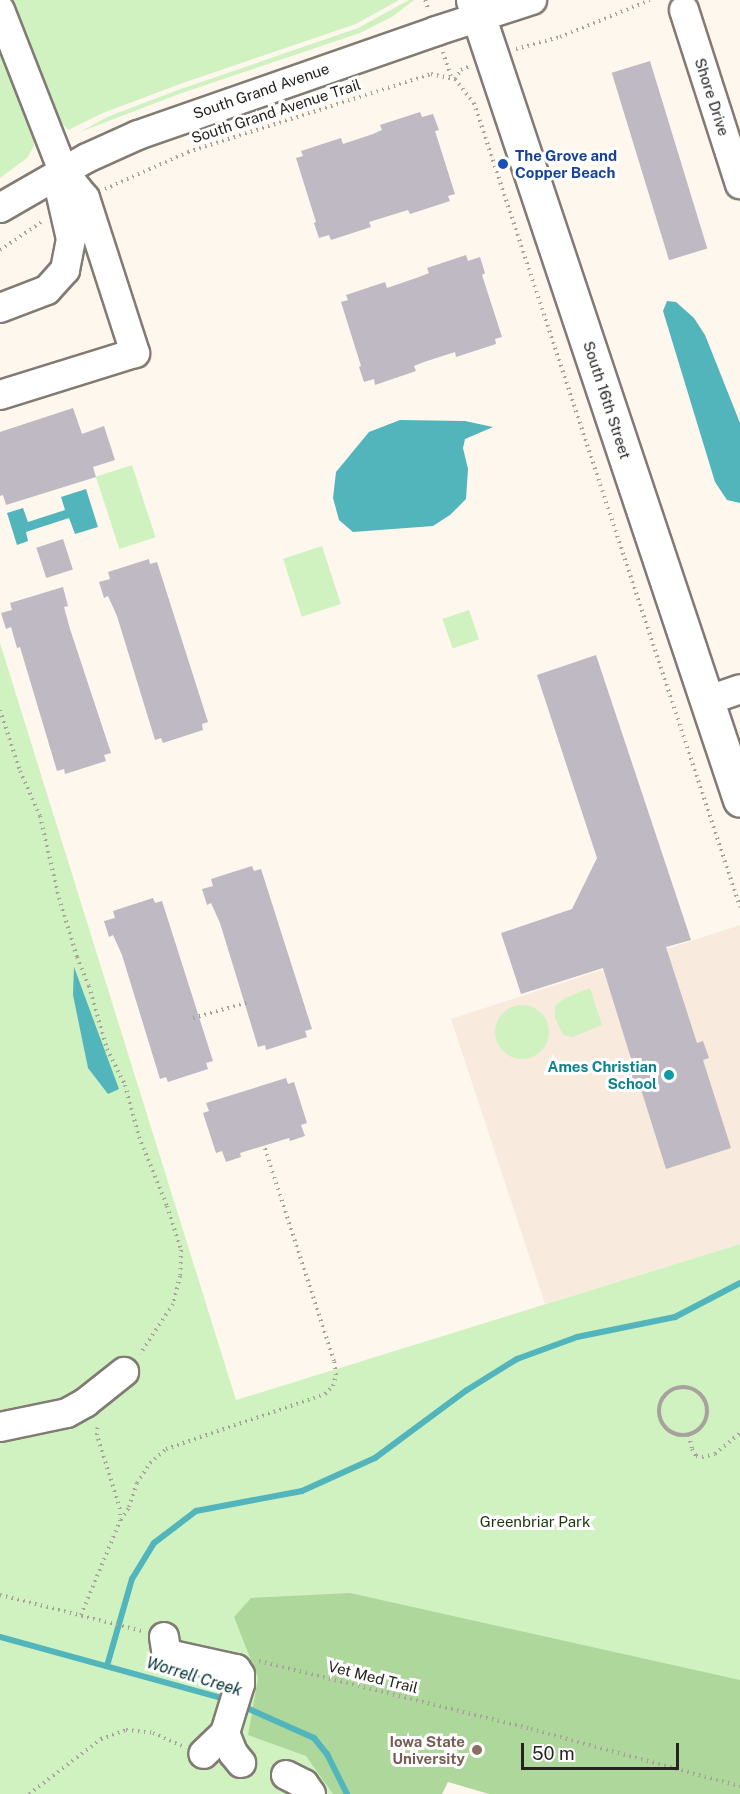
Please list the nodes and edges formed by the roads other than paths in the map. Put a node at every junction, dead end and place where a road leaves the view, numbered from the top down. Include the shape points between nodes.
1 (532, 0) edge
2 (476, 8) edge
3 (0, 10) edge
4 (684, 10) dead end
5 (63, 171) junction
6 (740, 184) edge
7 (0, 207) edge
8 (0, 308) edge
9 (0, 395) edge
10 (740, 689) edge
11 (706, 701) junction
12 (740, 800) edge
13 (124, 1372) dead end
14 (0, 1427) edge
15 (152, 1634) road end
16 (228, 1725) junction
17 (203, 1754) road end
18 (242, 1763) dead end
19 (296, 1794) edge
20 (311, 1794) edge

1 - 2 street, South Grand Avenue
2 - 5 street, South Grand Avenue via 138,135
2 - 11 main road, South 16th Street
3 - 5 street
4 - 6 street, Shore Drive
5 - 7 street, South Grand Avenue
5 - 8 street via 60,191 70,239 65,270 47,290
5 - 9 street via 85,198 135,352
10 - 11 street
11 - 12 main road, South 16th Street
13 - 14 street via 67,1413
15 - 16 street via 172,1655 237,1669 240,1684
16 - 17 street
16 - 18 street via 233,1753
19 - 20 street via 286,1775 304,1784

